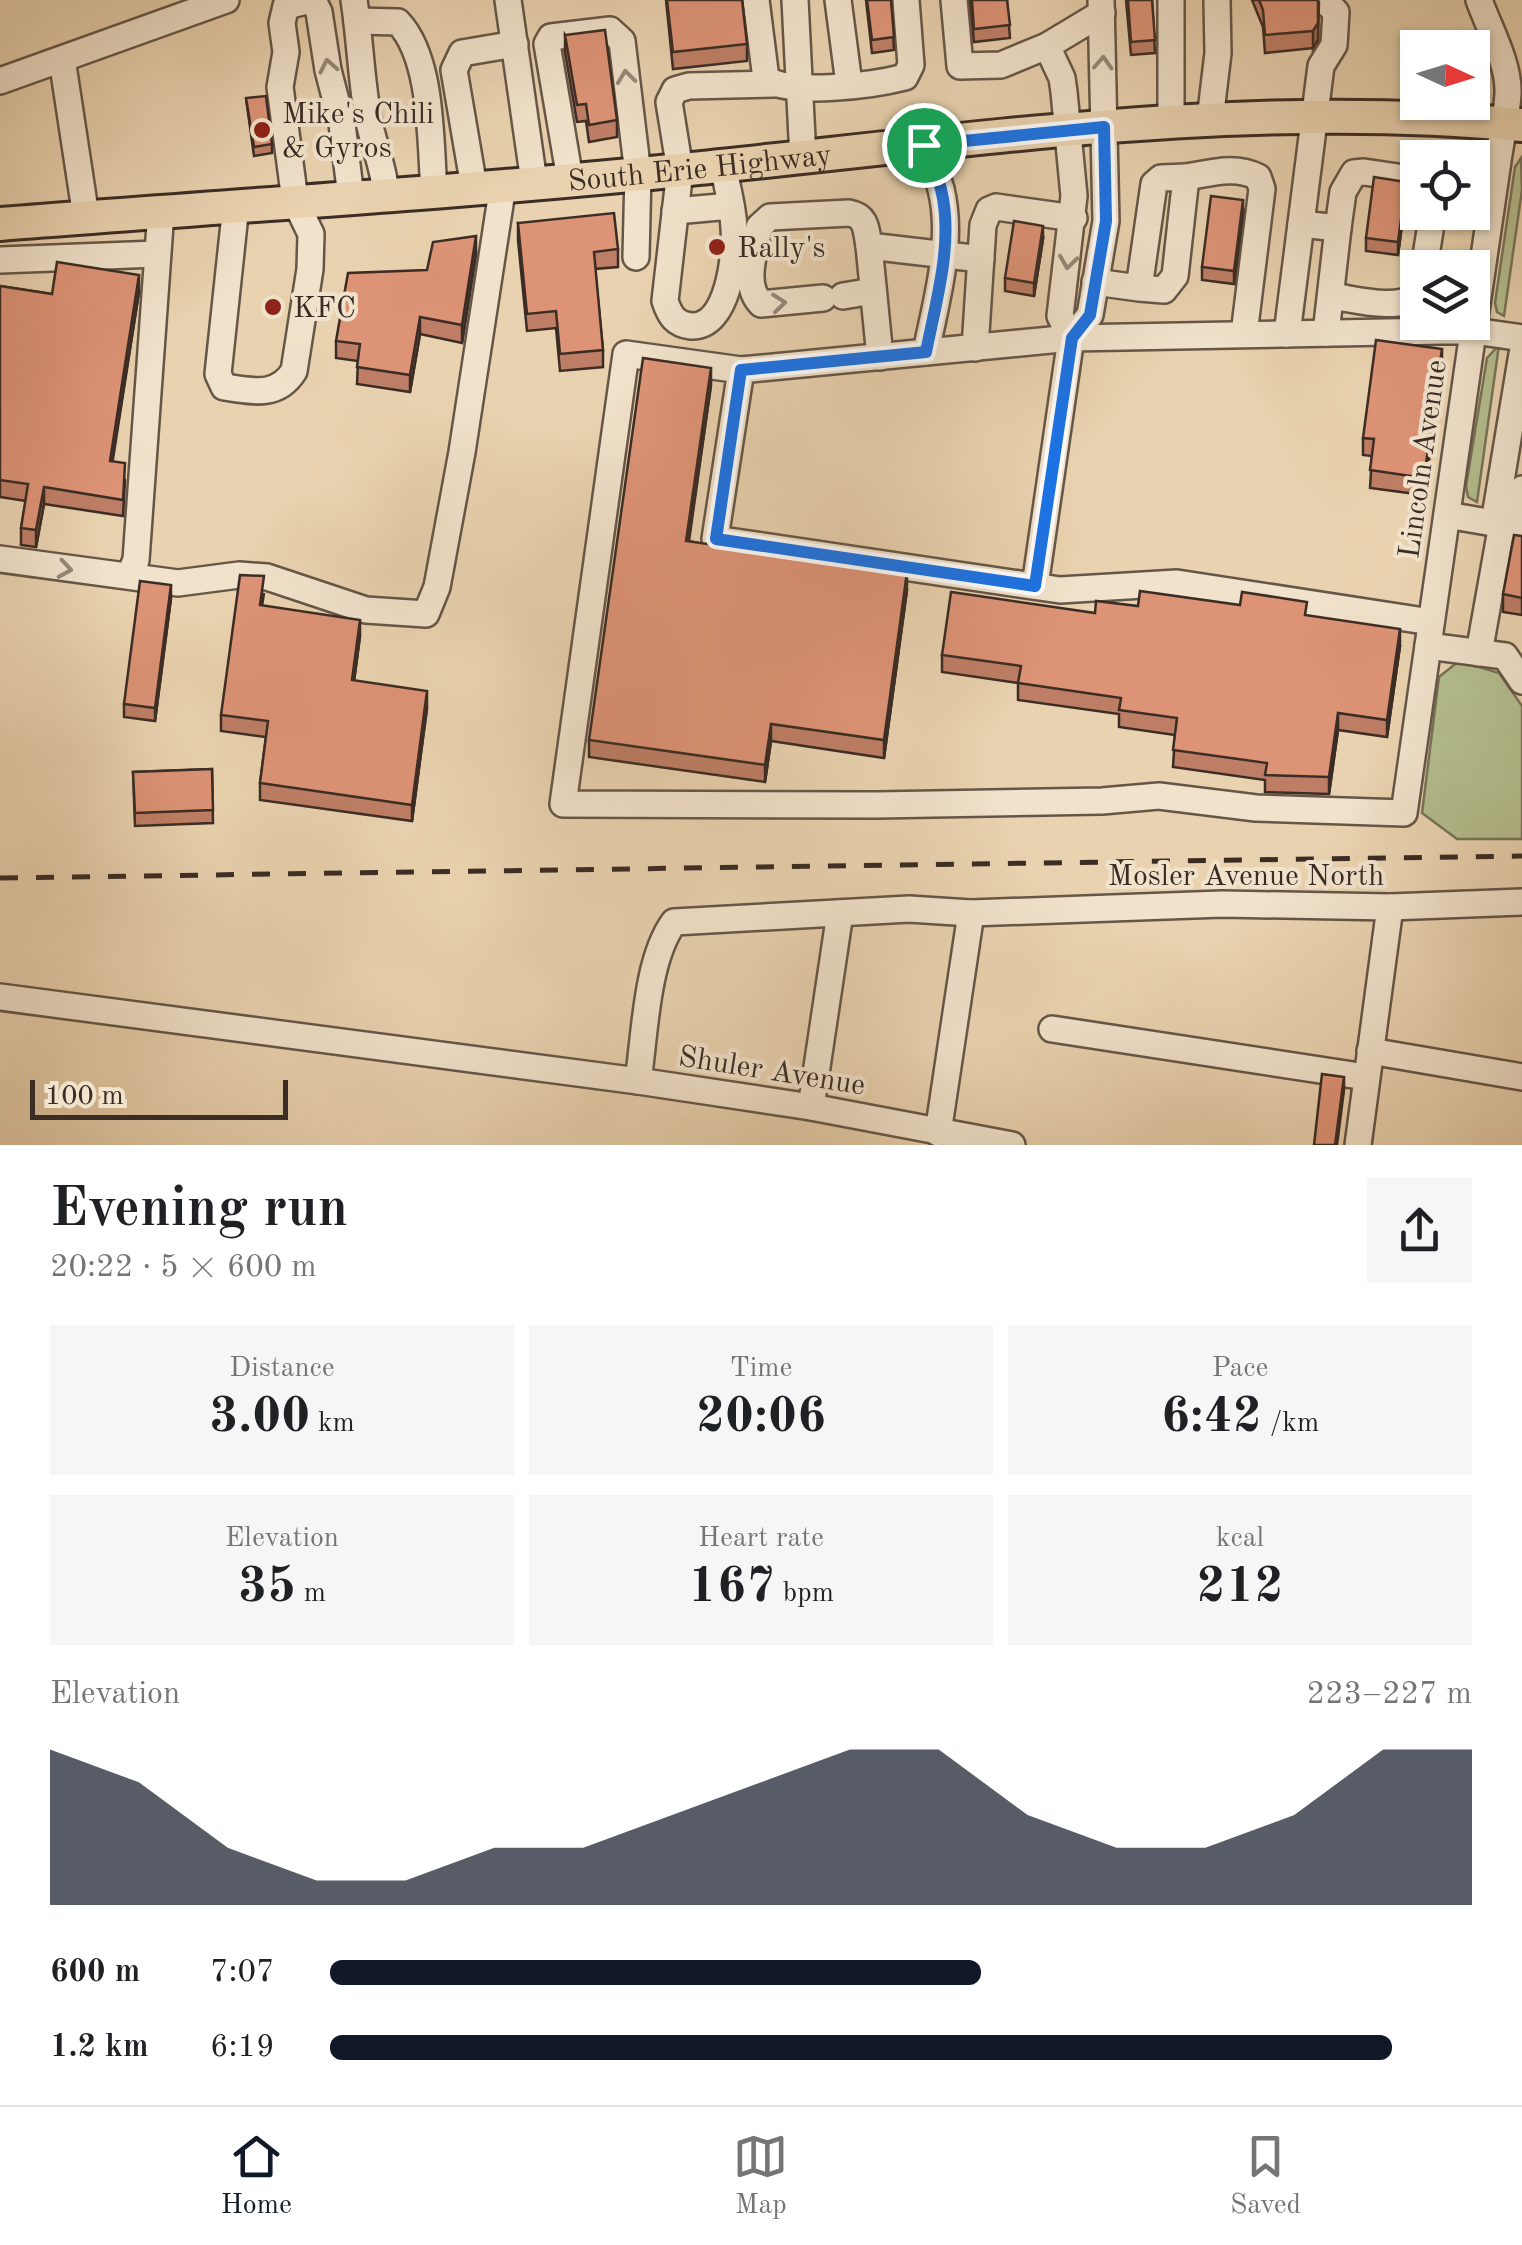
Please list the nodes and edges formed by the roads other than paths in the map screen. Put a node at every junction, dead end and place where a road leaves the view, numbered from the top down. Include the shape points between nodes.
1 (226, 0) edge
2 (508, 0) edge
3 (756, 0) edge
4 (795, 0) edge
5 (838, 0) edge
6 (906, 0) edge
7 (954, 0) edge
8 (964, 0) edge
9 (1171, 0) edge
10 (1217, 0) edge
11 (1324, 0) edge
12 (1478, 0) edge
13 (299, 2) edge
14 (1101, 6) edge
15 (356, 10) edge
16 (156, 13) edge
17 (515, 44) junction
18 (1047, 46) junction
19 (62, 59) junction
20 (970, 66) junction
21 (0, 80) edge
22 (849, 84) junction
23 (787, 86) junction
24 (1314, 118) junction
25 (1210, 120) junction
26 (1171, 122) junction
27 (1513, 124) edge
28 (1104, 127) junction
29 (1066, 130) junction
30 (924, 145) junction
31 (804, 158) junction
32 (723, 166) junction
33 (680, 170) junction
34 (638, 174) junction
35 (1400, 177) edge
36 (570, 180) junction
37 (504, 185) junction
38 (434, 190) junction
39 (386, 194) junction
40 (351, 196) junction
41 (296, 201) junction
42 (236, 206) junction
43 (731, 206) junction
44 (675, 210) junction
45 (161, 211) junction
46 (86, 217) junction
47 (1074, 218) junction
48 (0, 224) edge
49 (1338, 228) junction
50 (1300, 229) junction
51 (1257, 230) junction
52 (869, 246) junction
53 (1489, 250) edge
54 (158, 254) junction
55 (943, 256) junction
56 (636, 257) dead end
57 (981, 259) junction
58 (0, 260) edge
59 (1096, 282) junction
60 (872, 292) junction
61 (1330, 296) junction
62 (1400, 303) edge
63 (1400, 332) edge
64 (1326, 333) junction
65 (1490, 333) edge
66 (1244, 334) junction
67 (1287, 334) junction
68 (1072, 338) junction
69 (1522, 338) edge
70 (1473, 340) edge
71 (975, 348) junction
72 (926, 352) junction
73 (1522, 354) edge
74 (880, 357) junction
75 (741, 370) junction
76 (1522, 489) edge
77 (1447, 515) junction
78 (1508, 526) edge
79 (0, 559) edge
80 (130, 574) junction
81 (1035, 586) junction
82 (1430, 634) junction
83 (1480, 653) junction
84 (1522, 681) edge
85 (1522, 902) edge
86 (1390, 907) junction
87 (840, 913) junction
88 (970, 914) junction
89 (0, 997) edge
90 (1052, 1029) dead end
91 (1370, 1051) junction
92 (1366, 1077) junction
93 (1522, 1077) edge
94 (638, 1081) junction
95 (811, 1107) junction
96 (938, 1133) junction
97 (1012, 1145) edge
98 (1358, 1145) edge

1 - 16 street
2 - 17 street
3 - 23 street via 766,79
4 - 23 street
5 - 22 street
6 - 22 street via 911,64 905,76
7 - 20 street via 960,66
8 - 20 street
9 - 26 street
10 - 25 street
11 - 24 street via 1336,12 1334,45 1322,66
12 - 27 street, Lincoln Avenue via 1506,72
40 -> 13 street via 319,12
13 - 41 street via 282,23 280,87
14 - 18 street
28 -> 14 street
15 - 38 street via 398,22 414,44
15 - 39 street via 364,91
16 - 19 street
17 - 37 street
17 - 37 street via 462,53 454,70
18 - 20 street via 1001,65
18 - 29 street via 1062,78
19 - 21 street
19 - 46 street
22 - 23 street
23 - 31 street
23 - 33 street via 675,90 669,102
24 - 25 main road, South Erie Highway
24 - 27 main road, South Erie Highway
24 - 50 street
25 - 26 main road, South Erie Highway
26 - 28 main road, South Erie Highway
27 - 53 street, Lincoln Avenue
28 - 29 main road, South Erie Highway
28 - 59 street via 1108,192
29 - 30 main road, South Erie Highway
29 - 47 street
30 - 31 main road, South Erie Highway
30 - 55 street via 942,191
31 - 32 main road, South Erie Highway
32 - 33 main road, South Erie Highway
32 - 43 street
33 - 34 main road, South Erie Highway
33 - 44 street
34 - 36 main road, South Erie Highway
34 -> 36 street via 622,42 610,30 547,44
34 - 56 street
35 - 49 street via 1354,173 1343,192
36 - 37 main road, South Erie Highway
37 - 38 main road, South Erie Highway
37 - 80 street via 462,452 426,614 366,610 267,577 178,583
38 - 39 main road, South Erie Highway
39 - 40 main road, South Erie Highway
40 - 41 main road, South Erie Highway
41 - 42 main road, South Erie Highway
41 - 42 street via 311,234 294,371 264,392 224,387 218,374
42 - 45 main road, South Erie Highway
43 - 44 street
43 - 44 street via 735,232 724,304 711,322 697,326 671,317 665,302
45 - 46 main road, South Erie Highway
45 - 54 street
46 - 48 main road, South Erie Highway
47 - 57 street via 996,206 983,225
47 -> 68 street via 1060,316
49 - 50 street
49 - 61 street
50 - 51 street
50 - 67 street
51 - 59 street via 1262,189 1247,171 1161,178 1154,184 1140,288
51 - 66 street
52 - 55 street
52 - 60 street
52 -> 60 street via 858,214 770,217 759,227 750,282 761,304
54 - 58 street
54 - 80 street via 138,540
55 - 57 street
55 - 72 street
57 - 71 street
59 - 68 street via 1090,315
60 - 74 street
61 - 62 street
61 - 64 street
63 - 64 street
64 - 67 street
65 - 69 street
66 - 67 street
66 - 68 street
68 - 71 street
68 - 81 street
70 - 77 street, Lincoln Avenue
71 - 72 street
72 - 74 street
73 - 78 street
74 - 75 street
75 - 81 street via 716,539
75 - 82 street, Lincoln Avenue via 626,354 563,804 1102,802 1159,796 1256,808 1404,813
76 - 78 street
77 - 78 street
77 - 82 street, Lincoln Avenue
78 - 83 street
79 -> 80 street
81 - 82 street via 1177,583
82 - 83 street
83 - 84 street via 1505,656
85 - 86 street, Mosler Avenue North
86 - 88 street, Mosler Avenue North via 1222,904
86 - 91 street
87 - 88 street, Mosler Avenue North
87 - 94 street, Mosler Avenue North via 674,922 656,960
87 - 95 street
88 - 96 street
89 - 94 street, Shuler Avenue
90 - 92 street
91 - 92 street
91 - 93 street
92 - 98 street
94 - 95 street, Shuler Avenue
95 - 96 street, Shuler Avenue
96 - 97 street, Shuler Avenue

